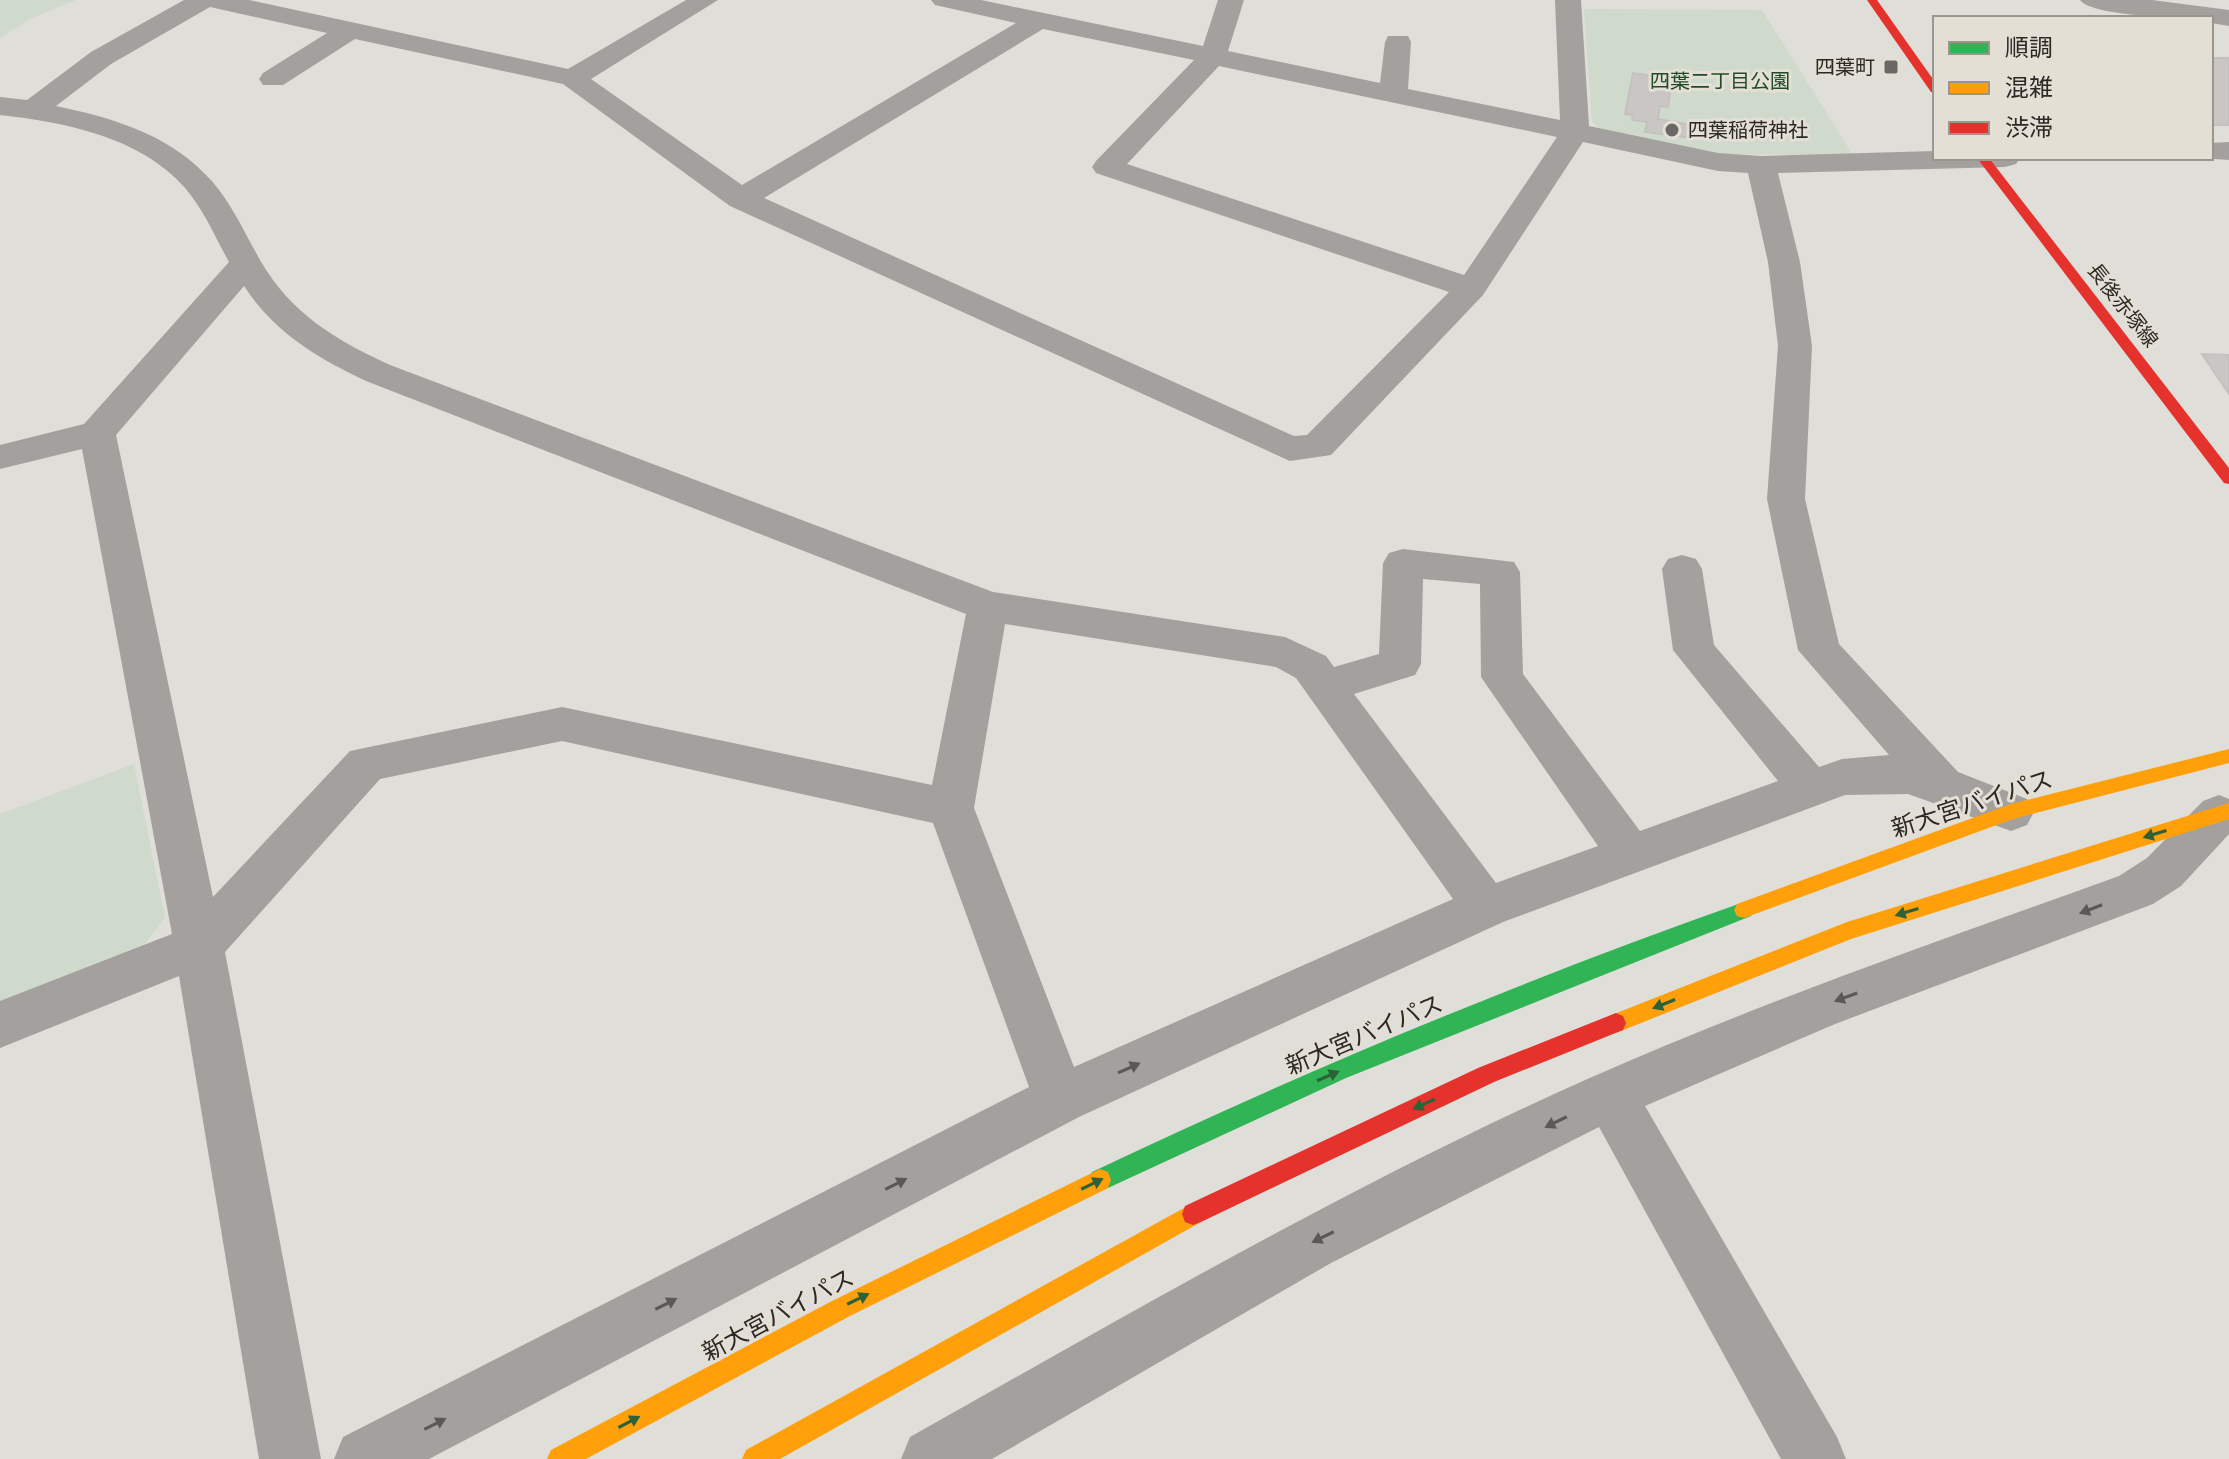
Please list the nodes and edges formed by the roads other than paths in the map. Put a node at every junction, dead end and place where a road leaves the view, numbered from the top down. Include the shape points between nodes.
1 (203, 0) edge
2 (213, 0) edge
3 (705, 0) edge
4 (944, 0) edge
5 (1231, 0) edge
6 (1566, 0) edge
7 (1872, 0) edge
8 (2093, 0) edge
9 (977, 3) edge
10 (2229, 18) edge
11 (1039, 20) junction
12 (350, 30) junction
13 (1398, 42) dead end
14 (1213, 56) junction
15 (572, 78) junction
16 (273, 79) dead end
17 (1933, 87) edge
18 (1393, 94) junction
19 (16, 108) edge
20 (1575, 132) junction
21 (1933, 160) edge
22 (1985, 160) edge
23 (1761, 165) junction
24 (741, 199) junction
25 (245, 264) junction
26 (1471, 288) junction
27 (97, 433) junction
28 (0, 457) edge
29 (2229, 479) edge
30 (1682, 569) dead end
31 (988, 606) junction
32 (1325, 686) junction
33 (2229, 756) edge
34 (1942, 784) junction
35 (1810, 788) junction
36 (951, 808) junction
37 (2011, 812) junction
38 (2224, 812) edge
39 (1630, 854) junction
40 (1486, 907) junction
41 (199, 946) junction
42 (0, 1025) edge
43 (1610, 1095) junction
44 (1060, 1099) junction
45 (290, 1459) edge
46 (365, 1459) edge
47 (560, 1459) edge
48 (755, 1459) edge
49 (932, 1459) edge
50 (1815, 1459) edge

1 - 19 street
2 - 12 street
3 - 15 street
4 - 9 street
5 - 14 street
6 - 20 street
7 - 17 main road
8 - 10 street
9 - 11 street
11 - 14 street via 1086,19
11 - 24 street
12 - 15 street
12 - 16 street
13 - 18 street
14 - 18 street
14 - 26 street via 1107,167
15 - 24 street
18 - 20 street
19 - 25 street via 92,124 165,157 211,199
20 - 23 street via 1718,162
20 - 26 street
21 - 23 street
22 - 29 main road, 長後赤塚線
23 - 34 street via 1784,262 1795,346 1786,499 1819,650
24 - 26 street via 1290,449 1318,446
25 - 27 street
25 - 31 street via 286,318 331,350 378,373
27 - 28 street
27 - 41 street
30 - 35 street via 1694,650
31 - 32 street via 1285,653 1311,667
31 - 36 street
32 - 39 street via 1400,664 1403,563 1500,572 1502,677
32 - 40 street
33 - 37 main road, 新大宮バイパス
34 - 35 street via 1890,771 1842,777
34 - 37 street
35 - 39 street
36 - 41 street via 562,724 366,764
36 - 44 street
47 -> 37 main road, 新大宮バイパス via 840,1309 1206,1128 1474,1015
38 -> 43 street via 2164,872 2136,890 1817,1008
38 -> 48 main road via 1847,931 1486,1075 1220,1199
39 - 40 street
44 -> 40 street
41 - 42 street
41 - 45 street
43 -> 49 street via 1311,1243
43 - 50 street
46 -> 44 street

